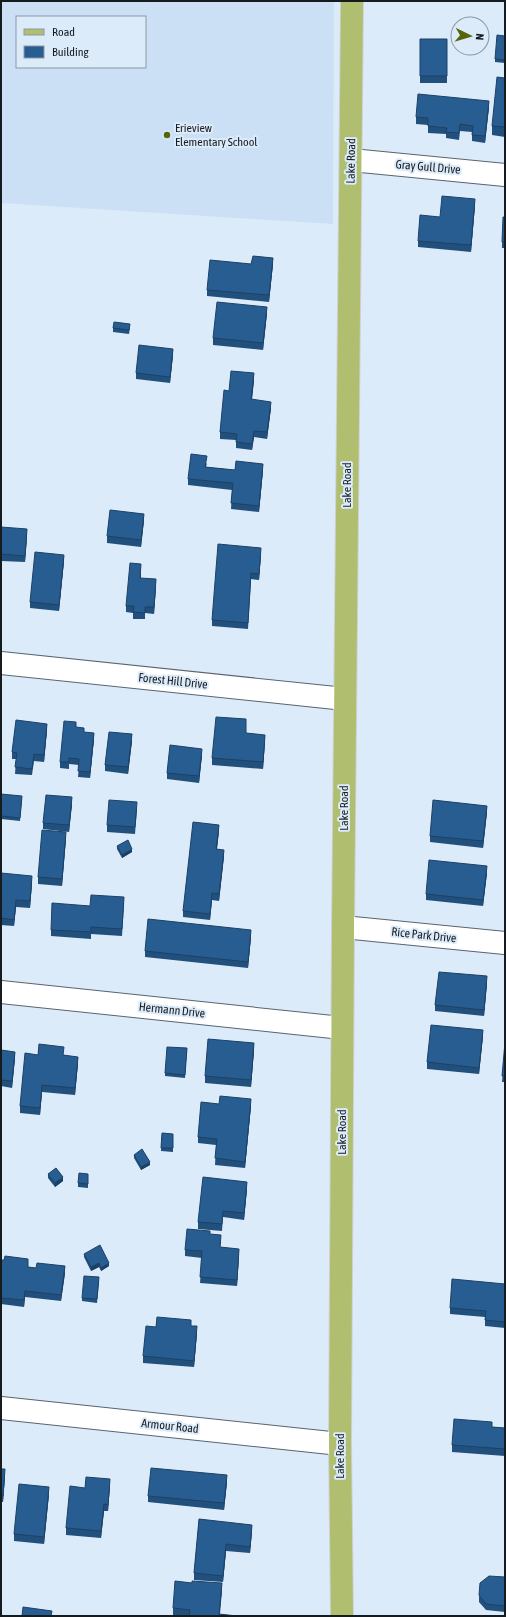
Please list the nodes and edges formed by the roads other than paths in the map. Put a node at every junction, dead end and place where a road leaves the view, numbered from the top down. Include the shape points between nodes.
1 (352, 1) edge
2 (351, 160) junction
3 (505, 175) edge
4 (1, 663) edge
5 (345, 699) junction
6 (343, 927) junction
7 (505, 943) edge
8 (1, 992) edge
9 (342, 1028) junction
10 (1, 1408) edge
11 (340, 1444) junction
12 (342, 1616) edge

1 - 2 main road, Lake Road
2 - 3 street, Gray Gull Drive
2 - 5 main road, Lake Road
4 - 5 street, Forest Hill Drive
5 - 6 main road, Lake Road
6 - 7 street, Rice Park Drive
6 - 9 main road, Lake Road
8 - 9 street, Hermann Drive
9 - 11 main road, Lake Road
10 - 11 street, Armour Road
11 - 12 main road, Lake Road

